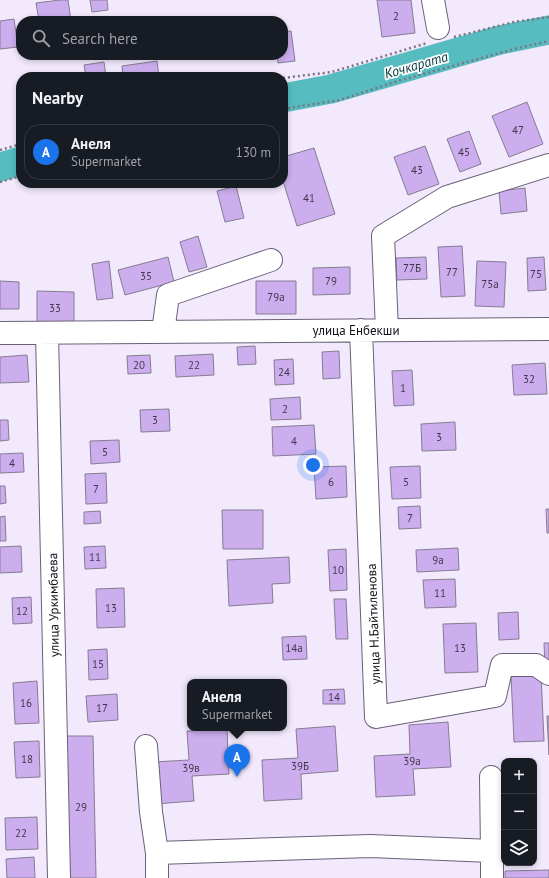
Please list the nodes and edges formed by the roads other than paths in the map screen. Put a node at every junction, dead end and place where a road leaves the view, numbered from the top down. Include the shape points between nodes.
1 (433, 0) edge
2 (438, 36) road end
3 (549, 165) edge
4 (271, 260) dead end
5 (549, 329) edge
6 (361, 330) junction
7 (387, 330) junction
8 (163, 332) junction
9 (0, 333) edge
10 (46, 333) junction
11 (549, 674) edge
12 (146, 746) dead end
13 (491, 777) dead end
14 (492, 851) junction
15 (157, 853) junction
16 (59, 878) edge
17 (157, 878) edge
18 (492, 878) edge

1 - 2 street
3 - 7 street via 447,197 383,236
4 - 8 street via 168,295
5 - 7 street, улица Енбекши
6 - 7 street, улица Енбекши
6 - 8 street, улица Енбекши
6 - 11 street, улица Н.Байтиленова via 376,717 494,696 502,665 536,664
8 - 10 street, улица Енбекши
9 - 10 street, улица Енбекши
10 - 16 street, улица Уркимбаева
12 - 15 street
13 - 14 street
14 - 15 street via 370,846
14 - 18 street
15 - 17 street

